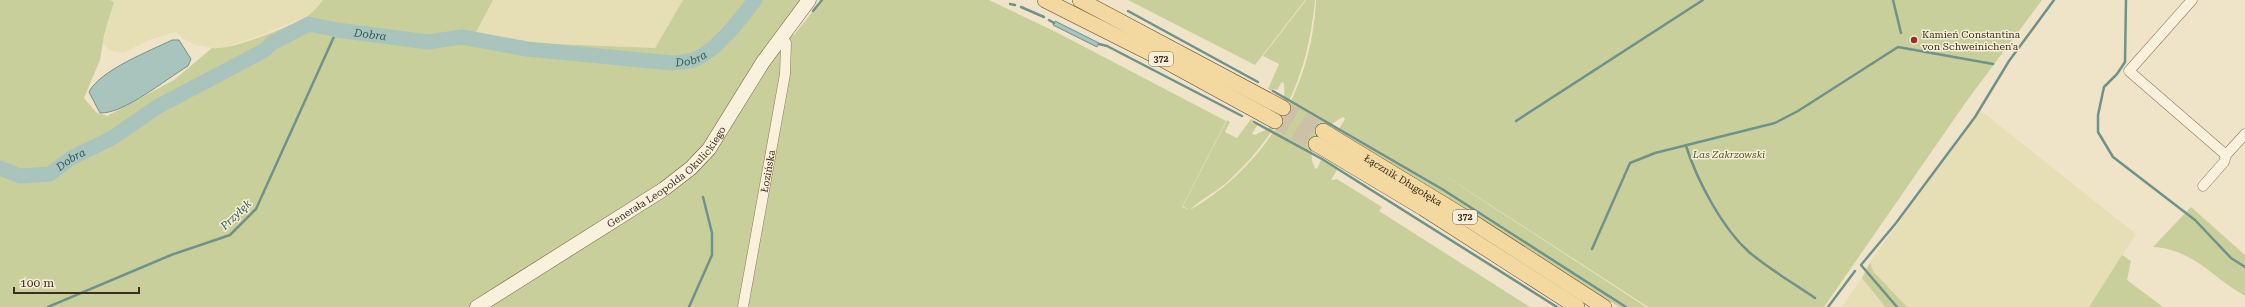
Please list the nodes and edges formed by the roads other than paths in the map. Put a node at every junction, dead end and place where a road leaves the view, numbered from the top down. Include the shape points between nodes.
1 (809, 0) edge
2 (1045, 0) edge
3 (1080, 0) edge
4 (2192, 0) edge
5 (782, 36) junction
6 (2245, 134) edge
7 (2226, 155) junction
8 (2203, 186) dead end
9 (477, 307) edge
10 (743, 307) edge
11 (1577, 307) edge
12 (1604, 307) edge

1 - 5 street, Generała Leopolda Okulickiego
2 - 3 main road, 372 via 1279,114
4 - 7 street via 2129,71
5 - 9 street, Generała Leopolda Okulickiego via 721,132 691,168 664,189
5 - 10 street, Łozińska via 786,43 785,74
6 - 7 street
7 - 8 street via 2224,162
11 - 12 main road, Łącznik Długołęka / 372 via 1320,138 1472,221

